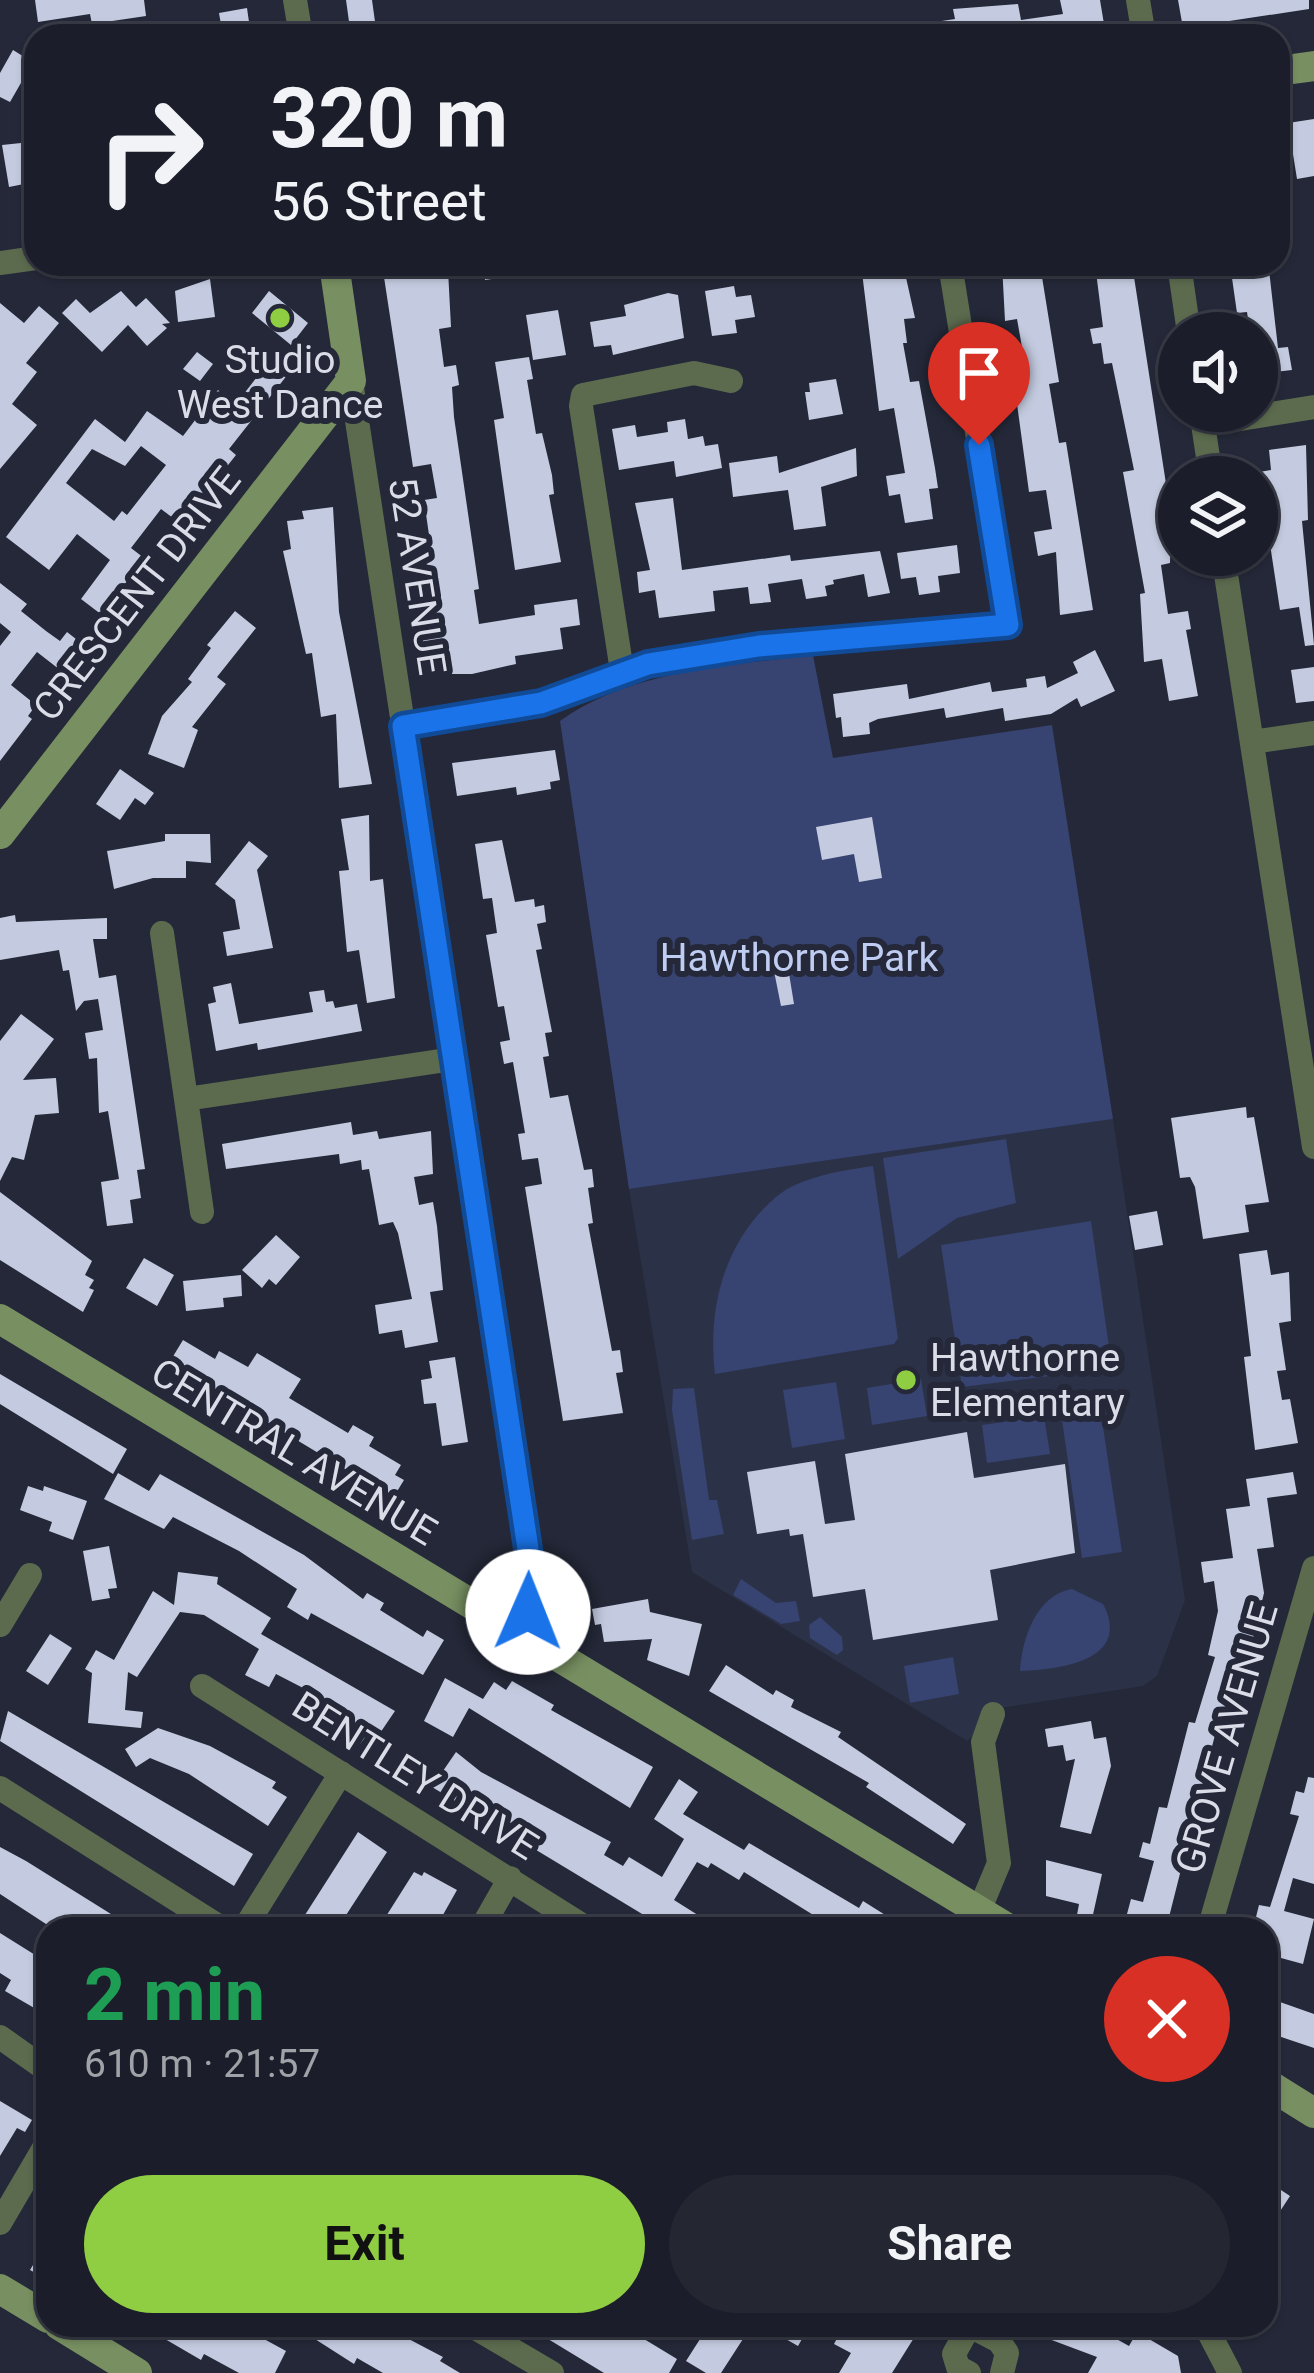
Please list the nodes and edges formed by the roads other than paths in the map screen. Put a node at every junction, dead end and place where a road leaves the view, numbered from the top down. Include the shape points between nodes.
1 (336, 276) edge
2 (952, 276) edge
3 (1180, 276) edge
4 (1186, 312) edge
5 (351, 381) junction
6 (731, 381) dead end
7 (1314, 407) edge
8 (1278, 411) edge
9 (1226, 576) edge
10 (622, 670) junction
11 (403, 726) junction
12 (1314, 733) edge
13 (1252, 742) junction
14 (0, 834) edge
15 (162, 933) dead end
16 (454, 1059) junction
17 (186, 1099) junction
18 (1314, 1147) edge
19 (202, 1212) dead end
20 (0, 1319) edge
21 (1314, 1568) edge
22 (30, 1575) dead end
23 (0, 1624) edge
24 (521, 1636) junction
25 (202, 1686) dead end
26 (993, 1714) dead end
27 (341, 1773) junction
28 (0, 1788) edge
29 (510, 1878) junction
30 (979, 1911) junction
31 (204, 1917) edge
32 (251, 1917) edge
33 (489, 1917) edge
34 (570, 1917) edge
35 (989, 1917) edge
36 (1212, 1917) edge
37 (0, 2037) edge
38 (36, 2062) edge
39 (1278, 2090) edge
40 (1314, 2113) edge
41 (36, 2161) edge
42 (0, 2223) edge
43 (0, 2289) edge
44 (36, 2311) edge
45 (78, 2337) edge
46 (490, 2337) edge
47 (965, 2337) edge
48 (990, 2337) edge
49 (1214, 2337) edge
50 (137, 2373) edge
51 (552, 2373) edge
52 (968, 2373) edge
53 (1002, 2373) edge
54 (1230, 2373) edge

1 - 5 street
2 - 10 street via 1008,625 759,646
3 - 4 street
5 - 11 street, 52 AVENUE
5 - 14 street, CRESCENT DRIVE
6 - 10 street via 694,374 583,395
7 - 8 street
9 - 13 street
10 - 11 street via 541,703
11 - 16 street, 52 AVENUE
12 - 13 street
13 - 18 street
15 - 17 street
16 - 17 street
16 - 24 street, 52 AVENUE via 532,1575
17 - 19 street
20 - 24 street, CENTRAL AVENUE
21 - 36 street, GROVE AVENUE
22 - 23 street
24 - 30 street, CENTRAL AVENUE
25 - 27 street, BENTLEY DRIVE
26 - 30 street via 983,1742 999,1863
27 - 29 street, BENTLEY DRIVE
27 - 32 street
28 - 31 street
29 - 33 street
29 - 34 street, BENTLEY DRIVE
30 - 35 street, CENTRAL AVENUE
37 - 38 street
39 - 40 street
41 - 42 street
43 - 44 street
45 - 50 street
46 - 51 street
47 - 52 street via 954,2361
48 - 53 street via 1007,2353
49 - 54 street

